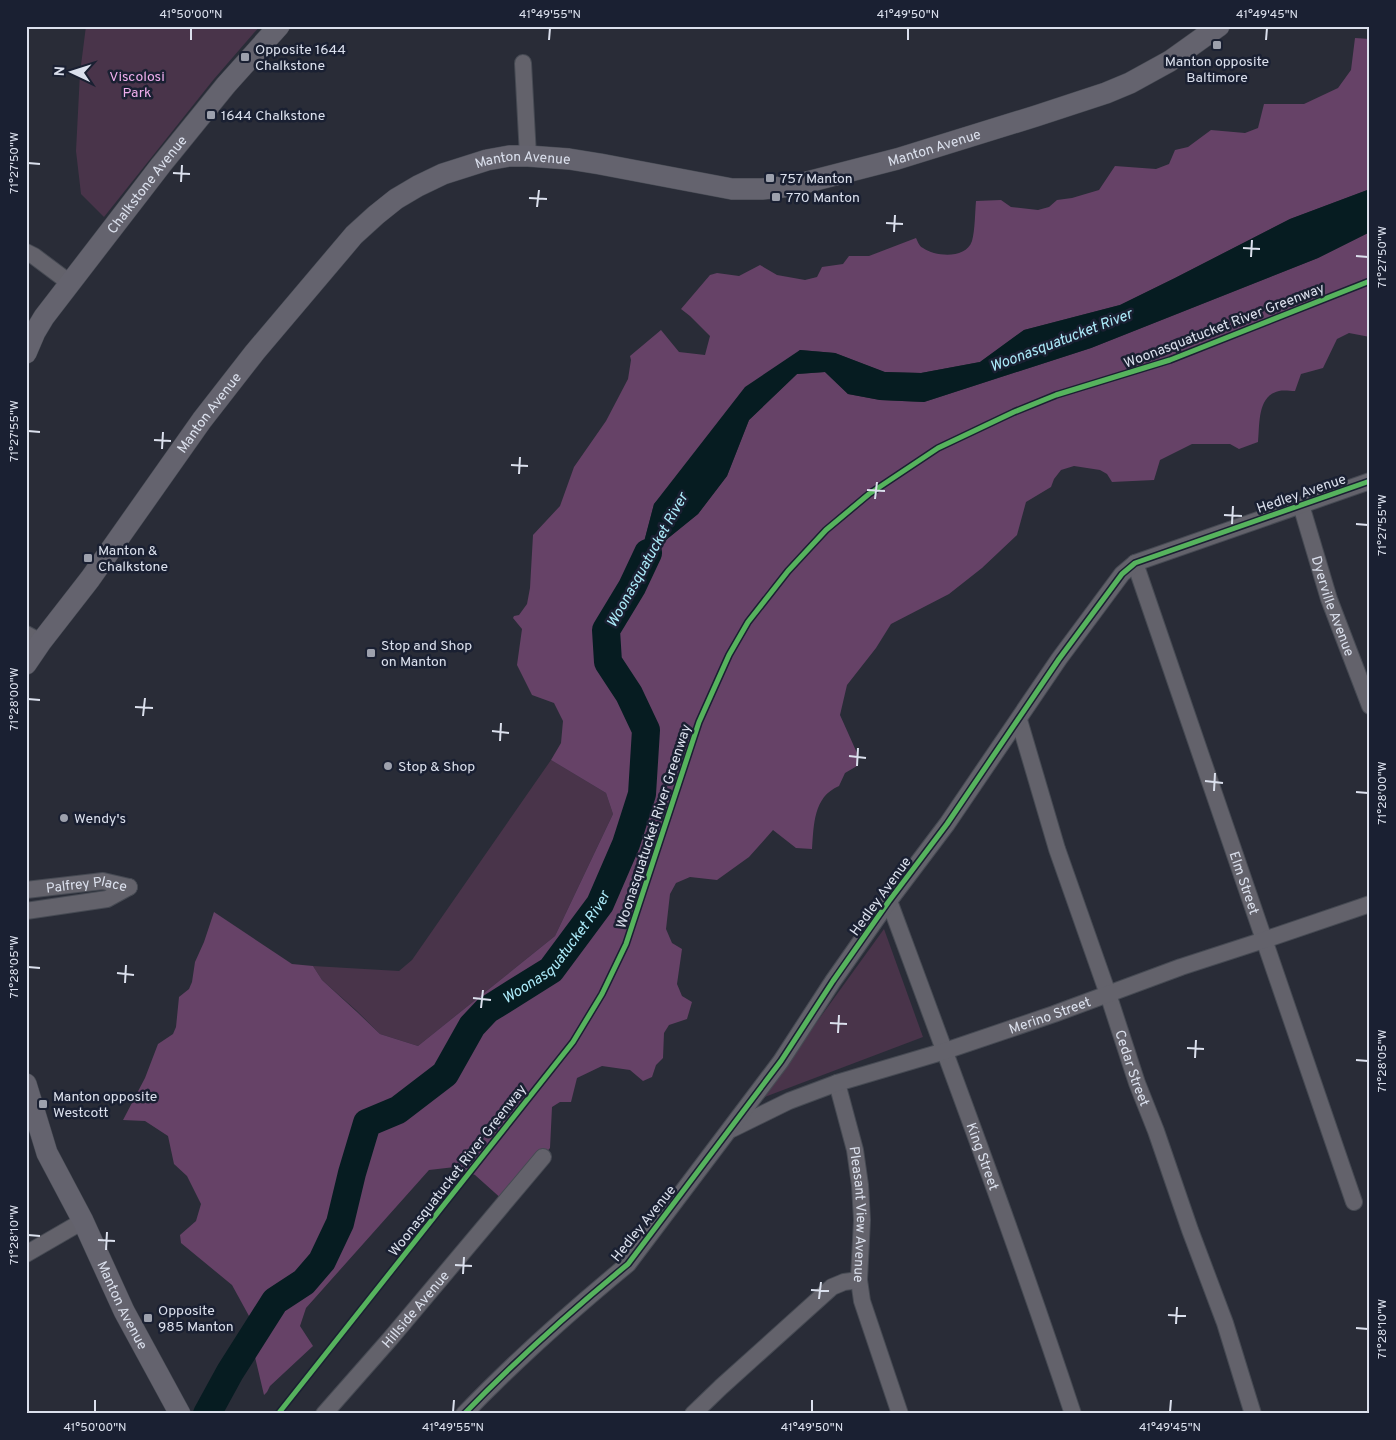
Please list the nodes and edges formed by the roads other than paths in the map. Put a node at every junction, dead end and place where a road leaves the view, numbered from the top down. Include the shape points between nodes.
1 (279, 26) edge
2 (1214, 28) edge
3 (523, 63) dead end
4 (528, 156) junction
5 (26, 252) edge
6 (70, 282) junction
7 (26, 354) edge
8 (1370, 480) edge
9 (1300, 505) junction
10 (1135, 563) junction
11 (34, 638) edge
12 (26, 664) edge
13 (1370, 706) edge
14 (1019, 720) junction
15 (26, 890) edge
16 (889, 901) junction
17 (1370, 904) edge
18 (26, 911) edge
19 (1264, 940) junction
20 (1108, 994) junction
21 (945, 1051) junction
22 (837, 1083) junction
23 (26, 1084) edge
24 (730, 1130) junction
25 (543, 1157) dead end
26 (1354, 1202) dead end
27 (83, 1222) junction
28 (26, 1254) edge
29 (860, 1280) junction
30 (180, 1414) edge
31 (324, 1414) edge
32 (464, 1414) edge
33 (693, 1414) edge
34 (900, 1414) edge
35 (1073, 1414) edge
36 (1254, 1414) edge

1 - 6 main road, Chalkstone Avenue via 160,165
2 - 4 main road, Manton Avenue via 1170,61 1106,93 897,159 792,186 732,189 600,164
3 - 4 street
4 - 11 main road, Manton Avenue via 487,160 443,174 396,199 354,235 217,400 90,578
5 - 6 street
6 - 7 main road, Chalkstone Avenue via 44,317
8 - 9 street, Hedley Avenue
9 - 10 street, Hedley Avenue
9 - 13 street, Dyerville Avenue via 1329,598
10 - 14 street, Hedley Avenue via 1102,600
10 - 19 street, Elm Street
11 - 12 main road, Manton Avenue
14 - 16 street, Hedley Avenue
14 - 20 street, Cedar Street via 1057,849
15 - 18 street, Palfrey Place via 103,881 129,886 107,899
16 - 21 street, King Street
16 - 24 street, Hedley Avenue via 781,1061
17 - 19 street, Merino Street
19 - 20 street, Merino Street
19 - 26 street, Elm Street
20 - 21 street, Merino Street
20 - 36 street, Cedar Street
21 - 22 street, Merino Street
21 - 35 street, King Street
22 - 24 street, Merino Street via 789,1101
22 - 29 street, Pleasant View Avenue via 855,1150 860,1184
23 - 27 main road, Manton Avenue via 47,1152
24 - 32 street, Hedley Avenue via 628,1264
25 - 31 street, Hillside Avenue
27 - 28 street
27 - 30 main road, Manton Avenue via 124,1311
29 - 33 street, Pleasant View Avenue via 832,1287
29 - 34 street via 862,1301

